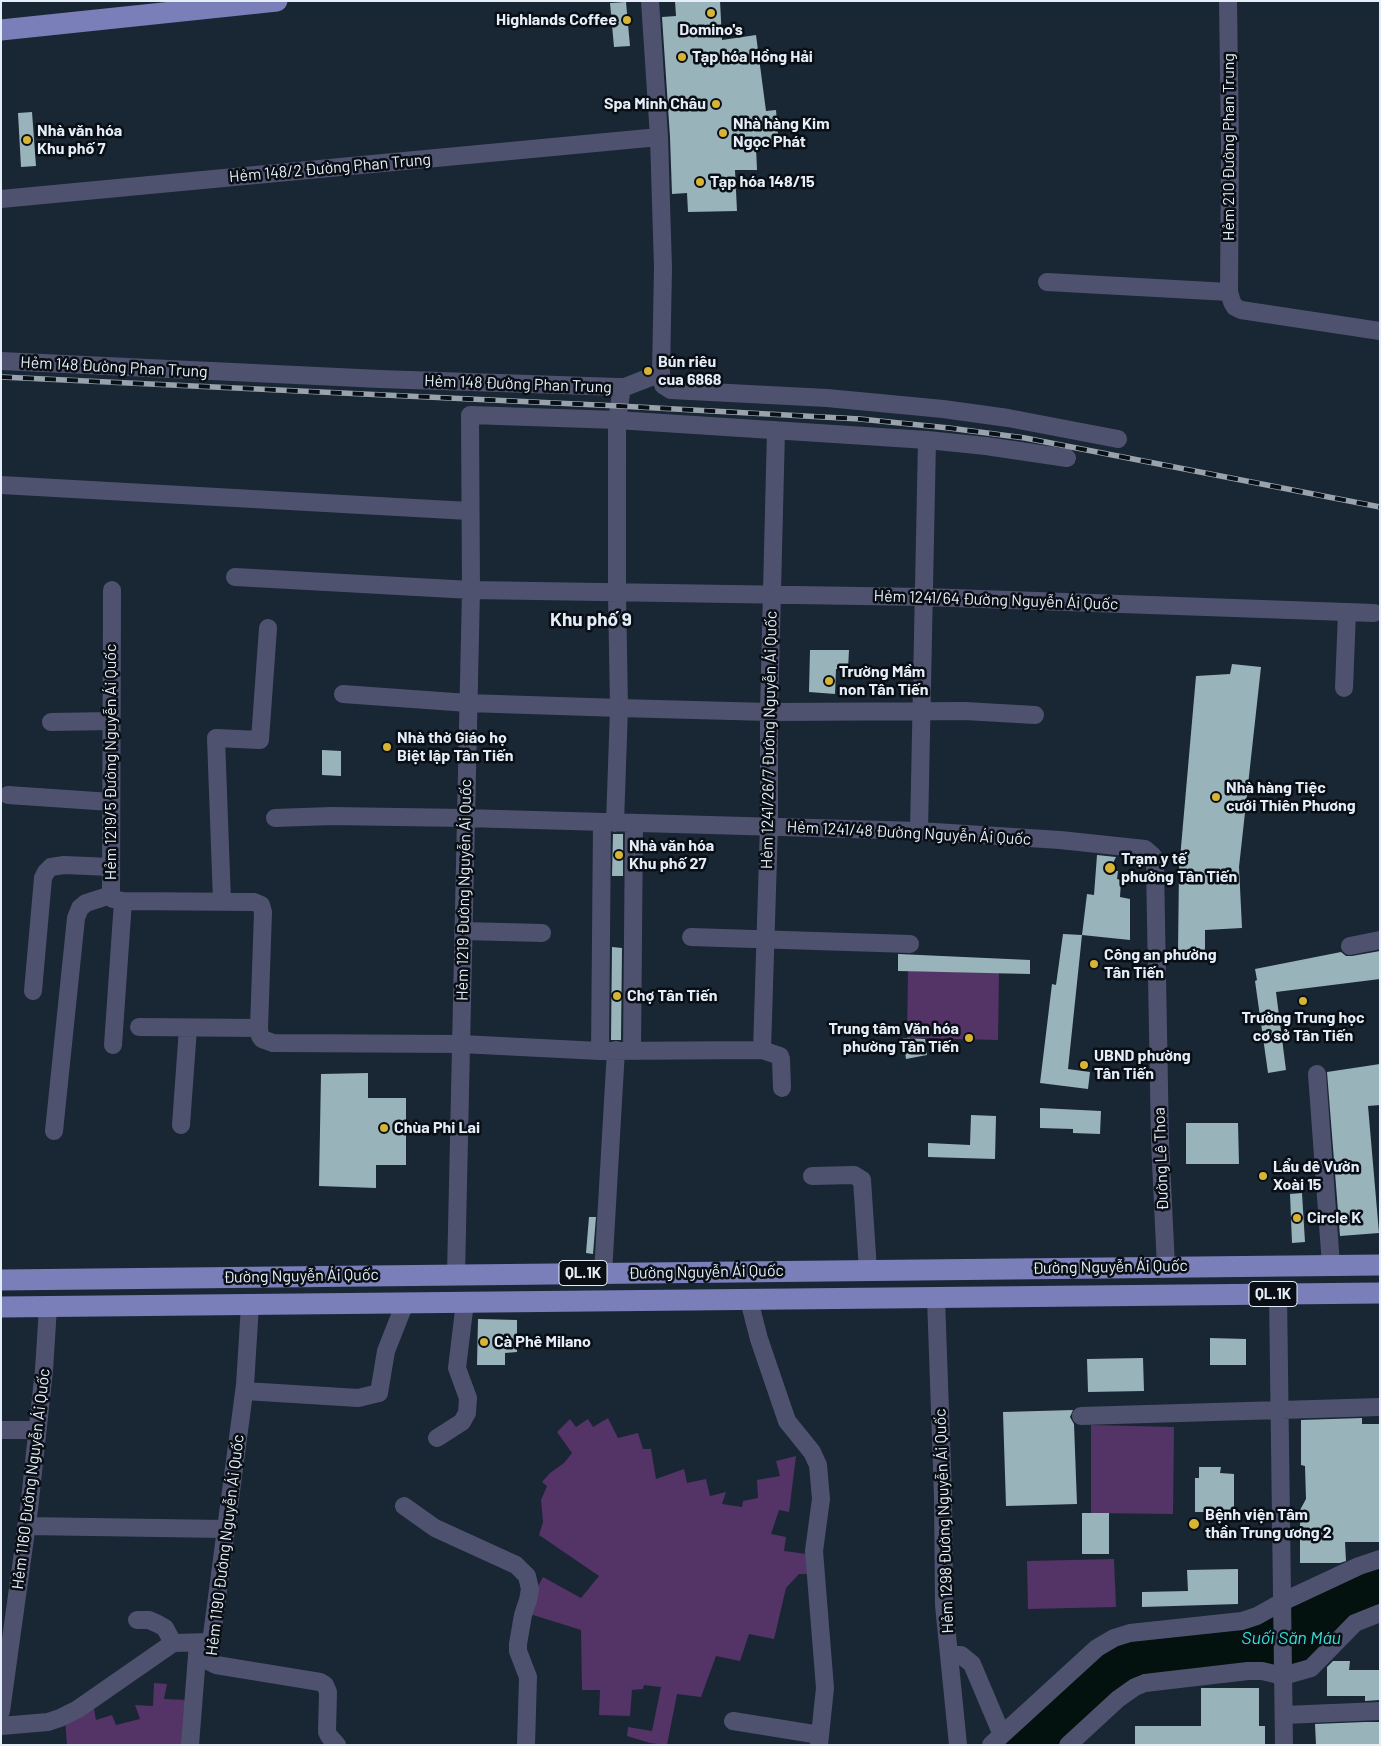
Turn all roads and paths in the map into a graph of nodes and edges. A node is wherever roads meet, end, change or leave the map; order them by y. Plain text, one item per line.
1 (277, 1) edge
2 (650, 1) edge
3 (1228, 1) edge
4 (1, 30) edge
5 (659, 137) junction
6 (1, 199) edge
7 (1047, 282) dead end
8 (1230, 292) junction
9 (1380, 331) edge
10 (1, 361) edge
11 (661, 373) junction
12 (622, 387) junction
13 (617, 420) junction
14 (776, 430) junction
15 (1118, 439) dead end
16 (926, 440) junction
17 (1067, 458) dead end
18 (1, 485) edge
19 (469, 511) junction
20 (234, 577) dead end
21 (112, 590) dead end
22 (471, 590) junction
23 (617, 593) junction
24 (772, 594) junction
25 (925, 597) junction
26 (1347, 612) junction
27 (1374, 613) dead end
28 (268, 628) dead end
29 (1344, 688) dead end
30 (342, 694) dead end
31 (468, 703) junction
32 (619, 708) junction
33 (922, 711) junction
34 (769, 712) junction
35 (1035, 715) dead end
36 (111, 721) junction
37 (51, 722) dead end
38 (8, 795) dead end
39 (111, 802) junction
40 (275, 818) dead end
41 (465, 818) junction
42 (609, 822) junction
43 (634, 824) junction
44 (769, 826) junction
45 (919, 831) junction
46 (1142, 848) joint
47 (111, 867) junction
48 (117, 898) junction
49 (222, 902) junction
50 (463, 931) junction
51 (542, 933) dead end
52 (691, 937) dead end
53 (764, 940) junction
54 (1380, 940) edge
55 (910, 944) dead end
56 (1350, 946) dead end
57 (33, 991) dead end
58 (139, 1027) dead end
59 (188, 1028) junction
60 (259, 1028) junction
61 (461, 1044) junction
62 (113, 1045) dead end
63 (616, 1050) junction
64 (762, 1050) junction
65 (1317, 1074) dead end
66 (782, 1088) dead end
67 (181, 1124) dead end
68 (54, 1131) dead end
69 (812, 1176) dead end
70 (1331, 1265) junction
71 (1380, 1265) edge
72 (1166, 1267) junction
73 (868, 1270) junction
74 (603, 1273) junction
75 (456, 1275) junction
76 (1, 1280) edge
77 (1380, 1293) edge
78 (1278, 1294) junction
79 (1167, 1295) junction
80 (936, 1298) junction
81 (749, 1300) junction
82 (465, 1302) junction
83 (405, 1303) junction
84 (250, 1305) junction
85 (1, 1307) edge
86 (48, 1307) junction
87 (244, 1390) junction
88 (1380, 1407) edge
89 (1280, 1410) junction
90 (1081, 1416) dead end
91 (1, 1430) edge
92 (38, 1430) junction
93 (436, 1438) dead end
94 (404, 1506) dead end
95 (26, 1526) junction
96 (225, 1529) junction
97 (1380, 1559) edge
98 (1282, 1602) junction
99 (1380, 1612) edge
100 (137, 1620) dead end
101 (204, 1642) junction
102 (173, 1643) junction
103 (949, 1655) junction
104 (1283, 1676) junction
105 (1, 1711) edge
106 (1380, 1712) edge
107 (1284, 1715) junction
108 (733, 1721) dead end
109 (1, 1726) edge
110 (819, 1740) edge
111 (996, 1740) edge
112 (190, 1745) edge
113 (338, 1745) edge
114 (526, 1745) edge
115 (958, 1745) edge
116 (1068, 1745) edge
117 (1284, 1745) edge

1 - 4 main road
2 - 5 street
3 - 8 street, Hẻm 210 Đường Phan Trung
5 - 6 street, Hẻm 148/2 Đường Phan Trung
5 - 11 street
7 - 8 street
8 - 9 street
10 - 12 street, Hẻm 148 Đường Phan Trung
11 - 12 street, Hẻm 148 Đường Phan Trung
11 - 15 street
12 - 13 street
13 - 14 street
13 - 19 street, Hẻm 1219 Đường Nguyễn Ái Quốc
13 - 23 street
14 - 16 street
14 - 24 street, Hẻm 1241/26/7 Đường Nguyễn Ái Quốc
16 - 17 street
16 - 25 street
18 - 19 street
19 - 22 street, Hẻm 1219 Đường Nguyễn Ái Quốc
20 - 22 street, Hẻm 1241/64 Đường Nguyễn Ái Quốc
21 - 36 street, Hẻm 1219/5 Đường Nguyễn Ái Quốc
22 - 23 street, Hẻm 1241/64 Đường Nguyễn Ái Quốc
22 - 31 street, Hẻm 1219 Đường Nguyễn Ái Quốc
23 - 24 street, Hẻm 1241/64 Đường Nguyễn Ái Quốc
23 - 32 street
24 - 25 street, Hẻm 1241/64 Đường Nguyễn Ái Quốc
24 - 34 street, Hẻm 1241/26/7 Đường Nguyễn Ái Quốc
25 - 26 street, Hẻm 1241/64 Đường Nguyễn Ái Quốc
25 - 33 street
26 - 27 street, Hẻm 1241/64 Đường Nguyễn Ái Quốc
26 - 29 street
28 - 49 street
30 - 31 street
31 - 32 street
31 - 41 street, Hẻm 1219 Đường Nguyễn Ái Quốc
32 - 34 street
32 - 42 street
33 - 34 street
33 - 35 street
33 - 45 street
34 - 44 street, Hẻm 1241/26/7 Đường Nguyễn Ái Quốc
36 - 37 street
36 - 39 street, Hẻm 1219/5 Đường Nguyễn Ái Quốc
38 - 39 street
39 - 47 street, Hẻm 1219/5 Đường Nguyễn Ái Quốc
40 - 41 street, Hẻm 1241/48 Đường Nguyễn Ái Quốc
41 - 42 street, Hẻm 1241/48 Đường Nguyễn Ái Quốc
41 - 50 street, Hẻm 1219 Đường Nguyễn Ái Quốc
42 - 43 street, Hẻm 1241/48 Đường Nguyễn Ái Quốc
42 - 63 street
43 - 44 street, Hẻm 1241/48 Đường Nguyễn Ái Quốc
43 - 63 street
44 - 45 street, Hẻm 1241/48 Đường Nguyễn Ái Quốc
44 - 53 street, Hẻm 1241/26/7 Đường Nguyễn Ái Quốc
45 - 46 street, Hẻm 1241/48 Đường Nguyễn Ái Quốc
46 - 72 street, Đường Lê Thoa
47 - 48 street, Hẻm 1219/5 Đường Nguyễn Ái Quốc
47 - 57 street
48 - 49 street, Hẻm 1219/5 Đường Nguyễn Ái Quốc
48 - 62 street
48 - 68 street
49 - 60 street, Hẻm 1219/5 Đường Nguyễn Ái Quốc
50 - 51 street
50 - 61 street, Hẻm 1219 Đường Nguyễn Ái Quốc
52 - 53 street
53 - 55 street
53 - 64 street, Hẻm 1241/26/7 Đường Nguyễn Ái Quốc
54 - 56 street
58 - 59 street
59 - 60 street
59 - 67 street
60 - 61 street
61 - 63 street
61 - 75 street, Hẻm 1219 Đường Nguyễn Ái Quốc
63 - 64 street
63 - 74 street
64 - 66 street
65 - 70 street
69 - 73 street
70 - 71 main road, Đường Nguyễn Ái Quốc / QL.1K
70 - 72 main road, Đường Nguyễn Ái Quốc / QL.1K
72 - 73 main road, Đường Nguyễn Ái Quốc / QL.1K
72 - 79 main road
73 - 74 main road, Đường Nguyễn Ái Quốc / QL.1K
74 - 75 main road, Đường Nguyễn Ái Quốc / QL.1K
75 - 76 main road, Đường Nguyễn Ái Quốc / QL.1K
77 - 78 main road, Đường Nguyễn Ái Quốc / QL.1K
78 - 79 main road, Đường Nguyễn Ái Quốc / QL.1K
78 - 89 street
79 - 80 main road, Đường Nguyễn Ái Quốc / QL.1K
80 - 81 main road, Đường Nguyễn Ái Quốc / QL.1K
80 - 103 street, Hẻm 1298 Đường Nguyễn Ái Quốc
81 - 82 main road, Đường Nguyễn Ái Quốc / QL.1K
81 - 110 street
82 - 83 main road, Đường Nguyễn Ái Quốc / QL.1K
82 - 93 street
83 - 84 main road, Đường Nguyễn Ái Quốc / QL.1K
83 - 87 street
84 - 86 main road, Đường Nguyễn Ái Quốc / QL.1K
84 - 87 street, Hẻm 1190 Đường Nguyễn Ái Quốc
85 - 86 main road, Đường Nguyễn Ái Quốc / QL.1K
86 - 92 street, Hẻm 1160 Đường Nguyễn Ái Quốc
87 - 96 street, Hẻm 1190 Đường Nguyễn Ái Quốc
88 - 89 street
89 - 90 street
89 - 98 street
91 - 92 street
92 - 95 street, Hẻm 1160 Đường Nguyễn Ái Quốc
94 - 114 street
95 - 96 street
95 - 105 street, Hẻm 1160 Đường Nguyễn Ái Quốc
96 - 101 street, Hẻm 1190 Đường Nguyễn Ái Quốc
97 - 98 street
98 - 104 street
98 - 111 street
99 - 104 street
100 - 102 street
101 - 102 street
101 - 112 street
101 - 113 street, Hẻm 1190 Đường Nguyễn Ái Quốc
102 - 109 street
103 - 111 street
103 - 115 street, Hẻm 1298 Đường Nguyễn Ái Quốc
104 - 107 street
104 - 116 street
106 - 107 street
107 - 117 street
108 - 110 street

